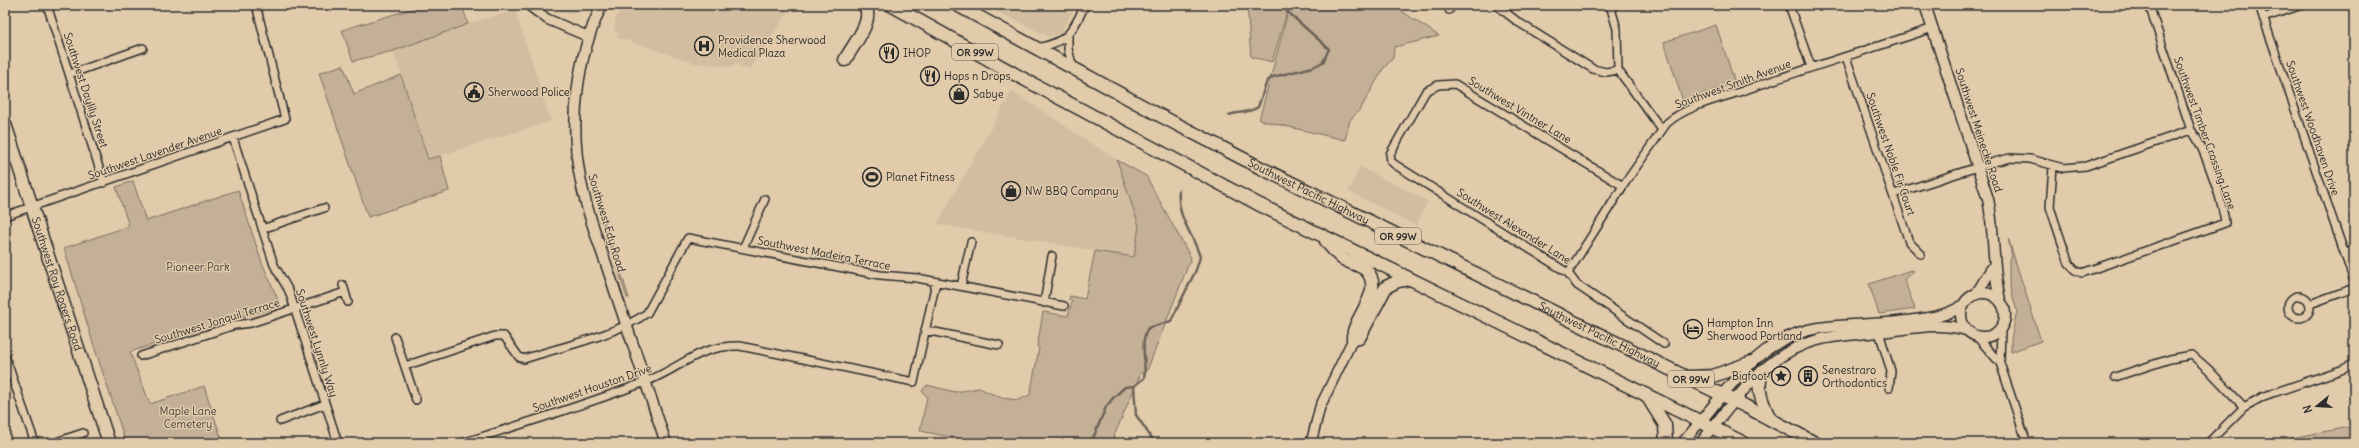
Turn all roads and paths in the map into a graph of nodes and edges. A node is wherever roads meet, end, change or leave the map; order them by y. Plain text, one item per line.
1 (47, 5) edge
2 (256, 5) edge
3 (528, 5) edge
4 (602, 5) edge
5 (864, 5) edge
6 (891, 5) edge
7 (957, 5) edge
8 (1085, 5) edge
9 (1496, 5) edge
10 (1610, 5) edge
11 (1789, 5) edge
12 (1926, 5) edge
13 (2149, 5) edge
14 (2259, 5) edge
15 (2302, 5) edge
16 (1506, 7) edge
17 (2263, 18) junction
18 (1933, 28) junction
19 (1068, 36) junction
20 (589, 37) junction
21 (143, 48) dead end
22 (1036, 48) junction
23 (1846, 57) junction
24 (845, 60) dead end
25 (1811, 67) junction
26 (1073, 68) junction
27 (1618, 70) junction
28 (70, 74) junction
29 (5, 124) edge
30 (1662, 130) junction
31 (2191, 130) junction
32 (233, 138) junction
33 (1389, 157) joint
34 (1978, 167) junction
35 (2052, 167) junction
36 (104, 183) junction
37 (1623, 186) junction
38 (1894, 194) junction
39 (765, 199) dead end
40 (32, 206) junction
41 (324, 208) dead end
42 (5, 216) edge
43 (262, 229) junction
44 (1319, 234) junction
45 (971, 242) dead end
46 (743, 248) junction
47 (2354, 250) edge
48 (2345, 253) junction
49 (1921, 254) dead end
50 (1052, 256) dead end
51 (1994, 266) junction
52 (1568, 273) junction
53 (1409, 279) junction
54 (2354, 281) edge
55 (936, 282) junction
56 (343, 285) dead end
57 (961, 286) junction
58 (2354, 288) edge
59 (345, 292) junction
60 (1975, 295) junction
61 (2000, 300) junction
62 (348, 302) dead end
63 (1044, 302) junction
64 (2310, 304) dead end
65 (1964, 305) junction
66 (1064, 306) dead end
67 (295, 309) junction
68 (626, 324) junction
69 (2001, 329) junction
70 (925, 330) junction
71 (1966, 330) junction
72 (1879, 332) junction
73 (395, 337) dead end
74 (1977, 337) junction
75 (1353, 339) junction
76 (1664, 344) dead end
77 (999, 345) dead end
78 (5, 356) edge
79 (141, 356) dead end
80 (1752, 362) junction
81 (2000, 363) junction
82 (2354, 364) edge
83 (405, 366) junction
84 (1762, 371) junction
85 (1686, 376) junction
86 (2115, 377) dead end
87 (646, 382) junction
88 (1889, 388) dead end
89 (1646, 395) junction
90 (1723, 395) junction
91 (416, 400) dead end
92 (1734, 400) junction
93 (325, 404) junction
94 (2244, 407) junction
95 (1770, 419) junction
96 (280, 421) dead end
97 (1701, 421) junction
98 (1713, 427) junction
99 (83, 433) dead end
100 (486, 439) edge
101 (35, 443) edge
102 (52, 443) edge
103 (109, 443) edge
104 (338, 443) edge
105 (462, 443) edge
106 (666, 443) edge
107 (1311, 443) edge
108 (1666, 443) edge
109 (1682, 443) edge
110 (1700, 443) edge
111 (1744, 443) edge
112 (1815, 443) edge
113 (2027, 443) edge
114 (2208, 443) edge

1 - 28 street, Southwest Daylily Street
2 - 32 street, Southwest Lavender Avenue
3 - 20 street
4 - 20 main road, Southwest Edy Road
5 - 24 main road
6 - 44 main road, OR 99W
7 - 22 main road, Southwest Pacific Highway / OR 99W
8 - 19 street
9 - 16 street
10 - 27 street
11 - 25 street
12 - 18 main road, Southwest Meinecke Road
13 - 31 street, Southwest Timber Crossing Lane
14 - 17 street, Southwest Woodhaven Drive
15 - 17 street
16 - 27 street
17 - 48 street, Southwest Woodhaven Drive
18 - 23 street, Southwest Smith Avenue
18 - 34 main road, Southwest Meinecke Road
19 - 22 street
19 - 26 street
20 - 68 main road, Southwest Edy Road
21 - 28 street
22 - 26 main road, Southwest Pacific Highway / OR 99W
23 - 25 street, Southwest Smith Avenue
23 - 38 street, Southwest Noble Fir Court
25 - 30 street, Southwest Smith Avenue
26 - 85 main road, Southwest Pacific Highway / OR 99W
27 - 30 street
28 - 36 street, Southwest Daylily Street
29 - 40 main road, Southwest Roy Rogers Road
30 - 37 street, Southwest Smith Avenue
31 - 35 street
31 - 35 street, Southwest Timber Crossing Lane
32 - 36 street, Southwest Lavender Avenue
32 - 43 street, Southwest Lynnly Way
33 - 37 street, Southwest Vintner Lane
33 - 52 street, Southwest Alexander Lane
34 - 35 street
34 - 38 street
34 - 51 main road, Southwest Meinecke Road
36 - 40 street, Southwest Lavender Avenue
37 - 52 street, Southwest Smith Avenue
38 - 49 street, Southwest Noble Fir Court
39 - 46 street
40 - 42 street, Southwest Lavender Avenue
40 - 103 main road, Southwest Roy Rogers Road
41 - 43 street
43 - 67 street, Southwest Lynnly Way
44 - 53 main road, OR 99W
44 - 75 main road
45 - 57 street
46 - 55 street, Southwest Madeira Terrace
46 - 68 street, Southwest Madeira Terrace
47 - 48 street
48 - 54 street, Southwest Woodhaven Drive
50 - 63 street
51 - 60 main road
51 - 61 main road, Southwest Meinecke Road
52 - 76 street, Southwest Alexander Lane
53 - 75 main road
53 - 89 main road, OR 99W
55 - 57 street, Southwest Madeira Terrace
55 - 70 street
56 - 59 street
57 - 63 street, Southwest Madeira Terrace
58 - 64 street
59 - 62 street
59 - 67 street, Southwest Jonquil Terrace
60 - 61 main road
60 - 65 main road
61 - 69 main road
63 - 66 street, Southwest Madeira Terrace
65 - 71 main road
65 - 80 main road
67 - 79 street, Southwest Jonquil Terrace
67 - 93 street, Southwest Lynnly Way
68 - 83 street
68 - 87 main road, Southwest Edy Road
69 - 74 main road
69 - 81 street
70 - 77 street
70 - 87 street, Southwest Houston Drive
71 - 72 main road
71 - 74 main road
72 - 84 main road
72 - 88 street
73 - 83 street
74 - 81 street
75 - 107 street
78 - 101 street
80 - 85 main road
80 - 90 main road
81 - 113 street
82 - 94 street
83 - 91 street
84 - 92 main road
84 - 95 main road
85 - 90 main road, Southwest Pacific Highway / OR 99W
86 - 94 street
87 - 100 street, Southwest Houston Drive
87 - 106 main road, Southwest Edy Road
89 - 97 main road, OR 99W
89 - 108 main road
90 - 92 main road, Southwest Pacific Highway / OR 99W
90 - 97 main road
92 - 95 main road, Southwest Pacific Highway / OR 99W
92 - 98 main road
93 - 96 street
93 - 104 street, Southwest Lynnly Way
94 - 114 street
95 - 112 main road, Southwest Pacific Highway / OR 99W
97 - 98 main road, OR 99W
97 - 109 street
98 - 110 street
98 - 111 main road, OR 99W
99 - 102 street
100 - 105 street, Southwest Houston Drive

